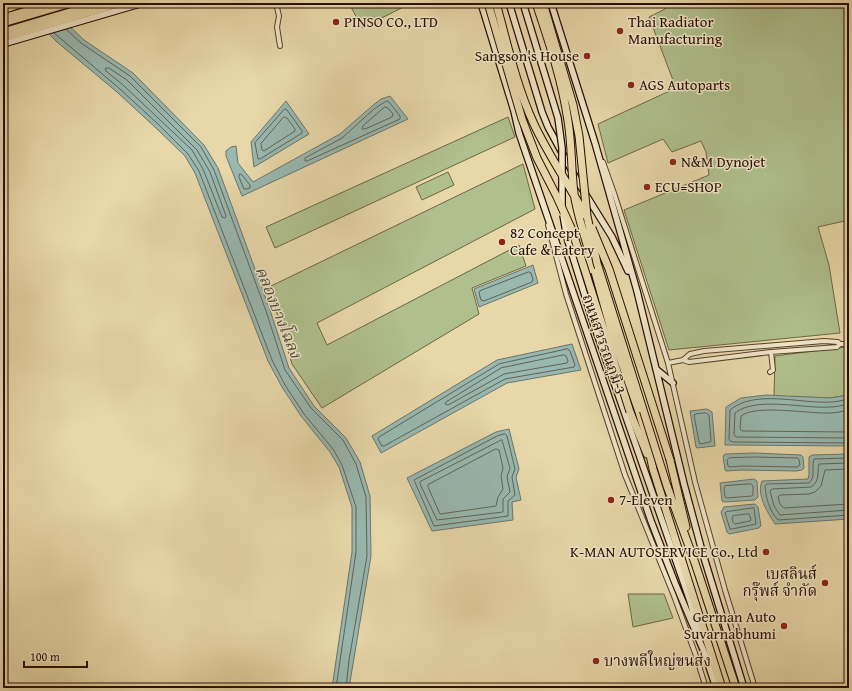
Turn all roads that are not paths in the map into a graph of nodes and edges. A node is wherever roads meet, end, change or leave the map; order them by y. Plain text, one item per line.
1 (24, 3) edge
2 (54, 3) edge
3 (71, 3) edge
4 (100, 3) edge
5 (105, 3) edge
6 (121, 3) edge
7 (143, 3) edge
8 (276, 3) edge
9 (481, 3) edge
10 (488, 3) edge
11 (496, 3) edge
12 (509, 3) edge
13 (523, 3) edge
14 (536, 3) edge
15 (543, 3) edge
16 (551, 3) edge
17 (3, 10) edge
18 (4, 19) edge
19 (3, 33) edge
20 (3, 38) edge
21 (3, 44) edge
22 (280, 46) dead end
23 (595, 143) junction
24 (538, 187) junction
25 (637, 291) junction
26 (840, 344) junction
27 (849, 344) edge
28 (771, 352) junction
29 (683, 360) junction
30 (668, 363) junction
31 (656, 369) junction
32 (770, 372) dead end
33 (673, 383) junction
34 (654, 469) junction
35 (695, 563) junction
36 (706, 654) junction
37 (706, 688) edge
38 (716, 688) edge
39 (722, 688) edge
40 (736, 688) edge
41 (744, 688) edge
42 (755, 688) edge

1 - 17 highway
2 - 18 highway
3 - 18 highway
4 - 19 highway
5 - 19 highway
6 - 20 highway
7 - 21 main road
8 - 22 street
9 - 24 main road, ถนนสุวรรณภูมิ 3
10 - 34 highway, bridge
11 - 35 highway, bridge
12 - 25 main road
13 - 36 main road, bridge
14 - 34 highway, bridge
15 - 35 highway, bridge
16 - 23 main road
23 - 25 main road
23 - 30 street
24 - 36 main road, ถนนสุวรรณภูมิ 3
24 - 37 street
25 - 31 main road
26 - 27 street
26 - 28 street
26 - 29 street
28 - 29 street
28 - 32 street
29 - 30 street
30 - 33 street
31 - 33 main road
31 - 41 main road
33 - 42 street
34 - 39 highway
35 - 40 highway
36 - 38 main road, ถนนสุวรรณภูมิ 3

